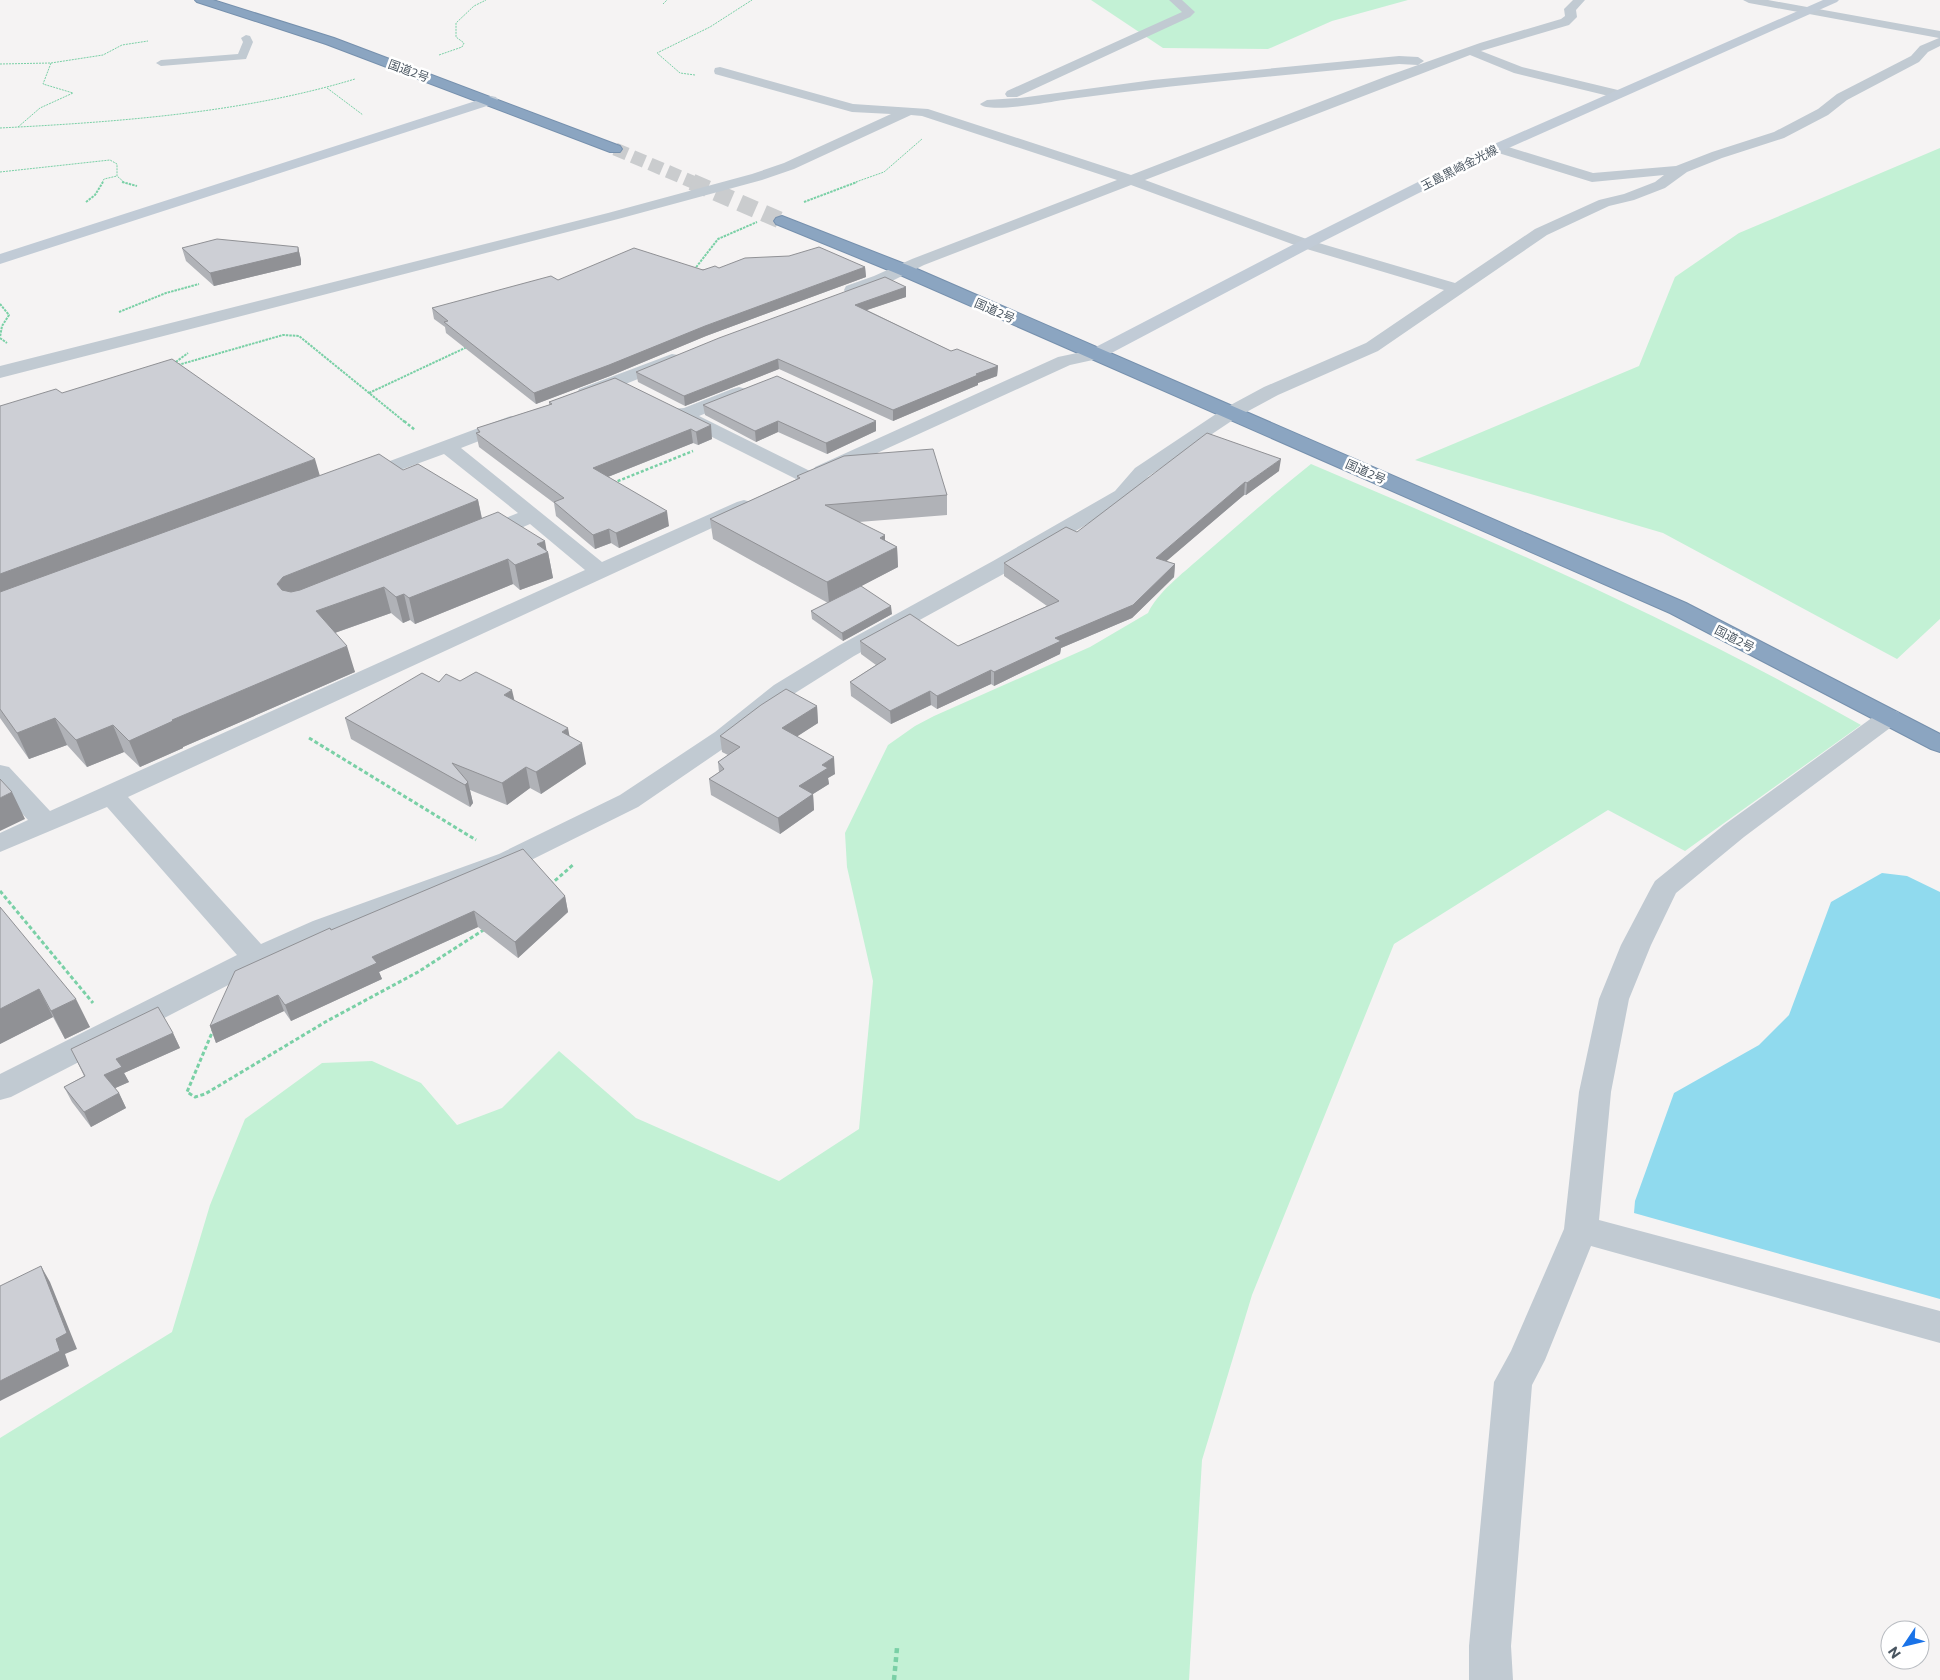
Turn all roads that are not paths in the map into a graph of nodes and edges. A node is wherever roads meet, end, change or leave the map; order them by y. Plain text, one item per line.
1 (201, 0) edge
2 (1175, 0) edge
3 (1579, 0) edge
4 (1749, 0) edge
5 (1833, 0) edge
6 (1810, 10) junction
7 (1940, 35) edge
8 (246, 38) dead end
9 (1940, 42) edge
10 (1470, 51) junction
11 (1440, 62) junction
12 (161, 63) dead end
13 (720, 71) dead end
14 (1618, 94) junction
15 (490, 100) junction
16 (909, 111) junction
17 (1497, 148) junction
18 (615, 149) tunnel mouth
19 (1682, 169) junction
20 (1132, 180) junction
21 (772, 220) tunnel mouth
22 (1306, 244) junction
23 (0, 259) edge
24 (904, 270) junction
25 (1458, 289) junction
26 (834, 297) edge
27 (687, 353) edge
28 (1096, 354) junction
29 (0, 372) edge
30 (752, 387) edge
31 (573, 398) edge
32 (659, 403) edge
33 (1232, 412) junction
34 (528, 415) edge
35 (684, 415) junction
36 (443, 447) junction
37 (343, 485) edge
38 (762, 498) edge
39 (534, 515) junction
40 (461, 544) edge
41 (600, 572) junction
42 (1889, 717) junction
43 (1940, 744) edge
44 (0, 773) edge
45 (111, 795) junction
46 (46, 823) junction
47 (0, 843) edge
48 (256, 958) junction
49 (0, 1088) edge
50 (1581, 1229) junction
51 (1940, 1327) edge
52 (1491, 1680) edge

1 - 15 highway, 国道2号
2 - 11 street
3 - 10 street
4 - 6 street
5 - 6 main road, 玉島黒崎金光線
6 - 7 street
6 - 14 main road, 玉島黒崎金光線
8 - 12 lane
9 - 19 street
10 - 11 street
10 - 14 street
11 - 20 street
13 - 16 street
14 - 17 main road, 玉島黒崎金光線
15 - 18 highway, 国道2号
15 - 23 main road
16 - 20 street
16 - 29 street
17 - 19 street
17 - 22 main road, 玉島黒崎金光線
19 - 25 street
20 - 22 street
20 - 24 street
21 - 24 highway, 国道2号
22 - 25 street
22 - 28 main road, 玉島黒崎金光線
24 - 26 street
24 - 28 highway, 国道2号
25 - 33 street
27 - 31 street
28 - 33 highway, 国道2号
28 - 35 street
30 - 35 street
32 - 35 street
33 - 42 highway, 国道2号
33 - 48 street
34 - 36 street
36 - 37 street
36 - 39 street
38 - 41 street
39 - 40 street
39 - 41 street
41 - 45 street
42 - 43 highway, 国道2号
42 - 50 street
44 - 46 street
45 - 46 street
45 - 48 street
46 - 47 street
48 - 49 street
50 - 51 street
50 - 52 street

